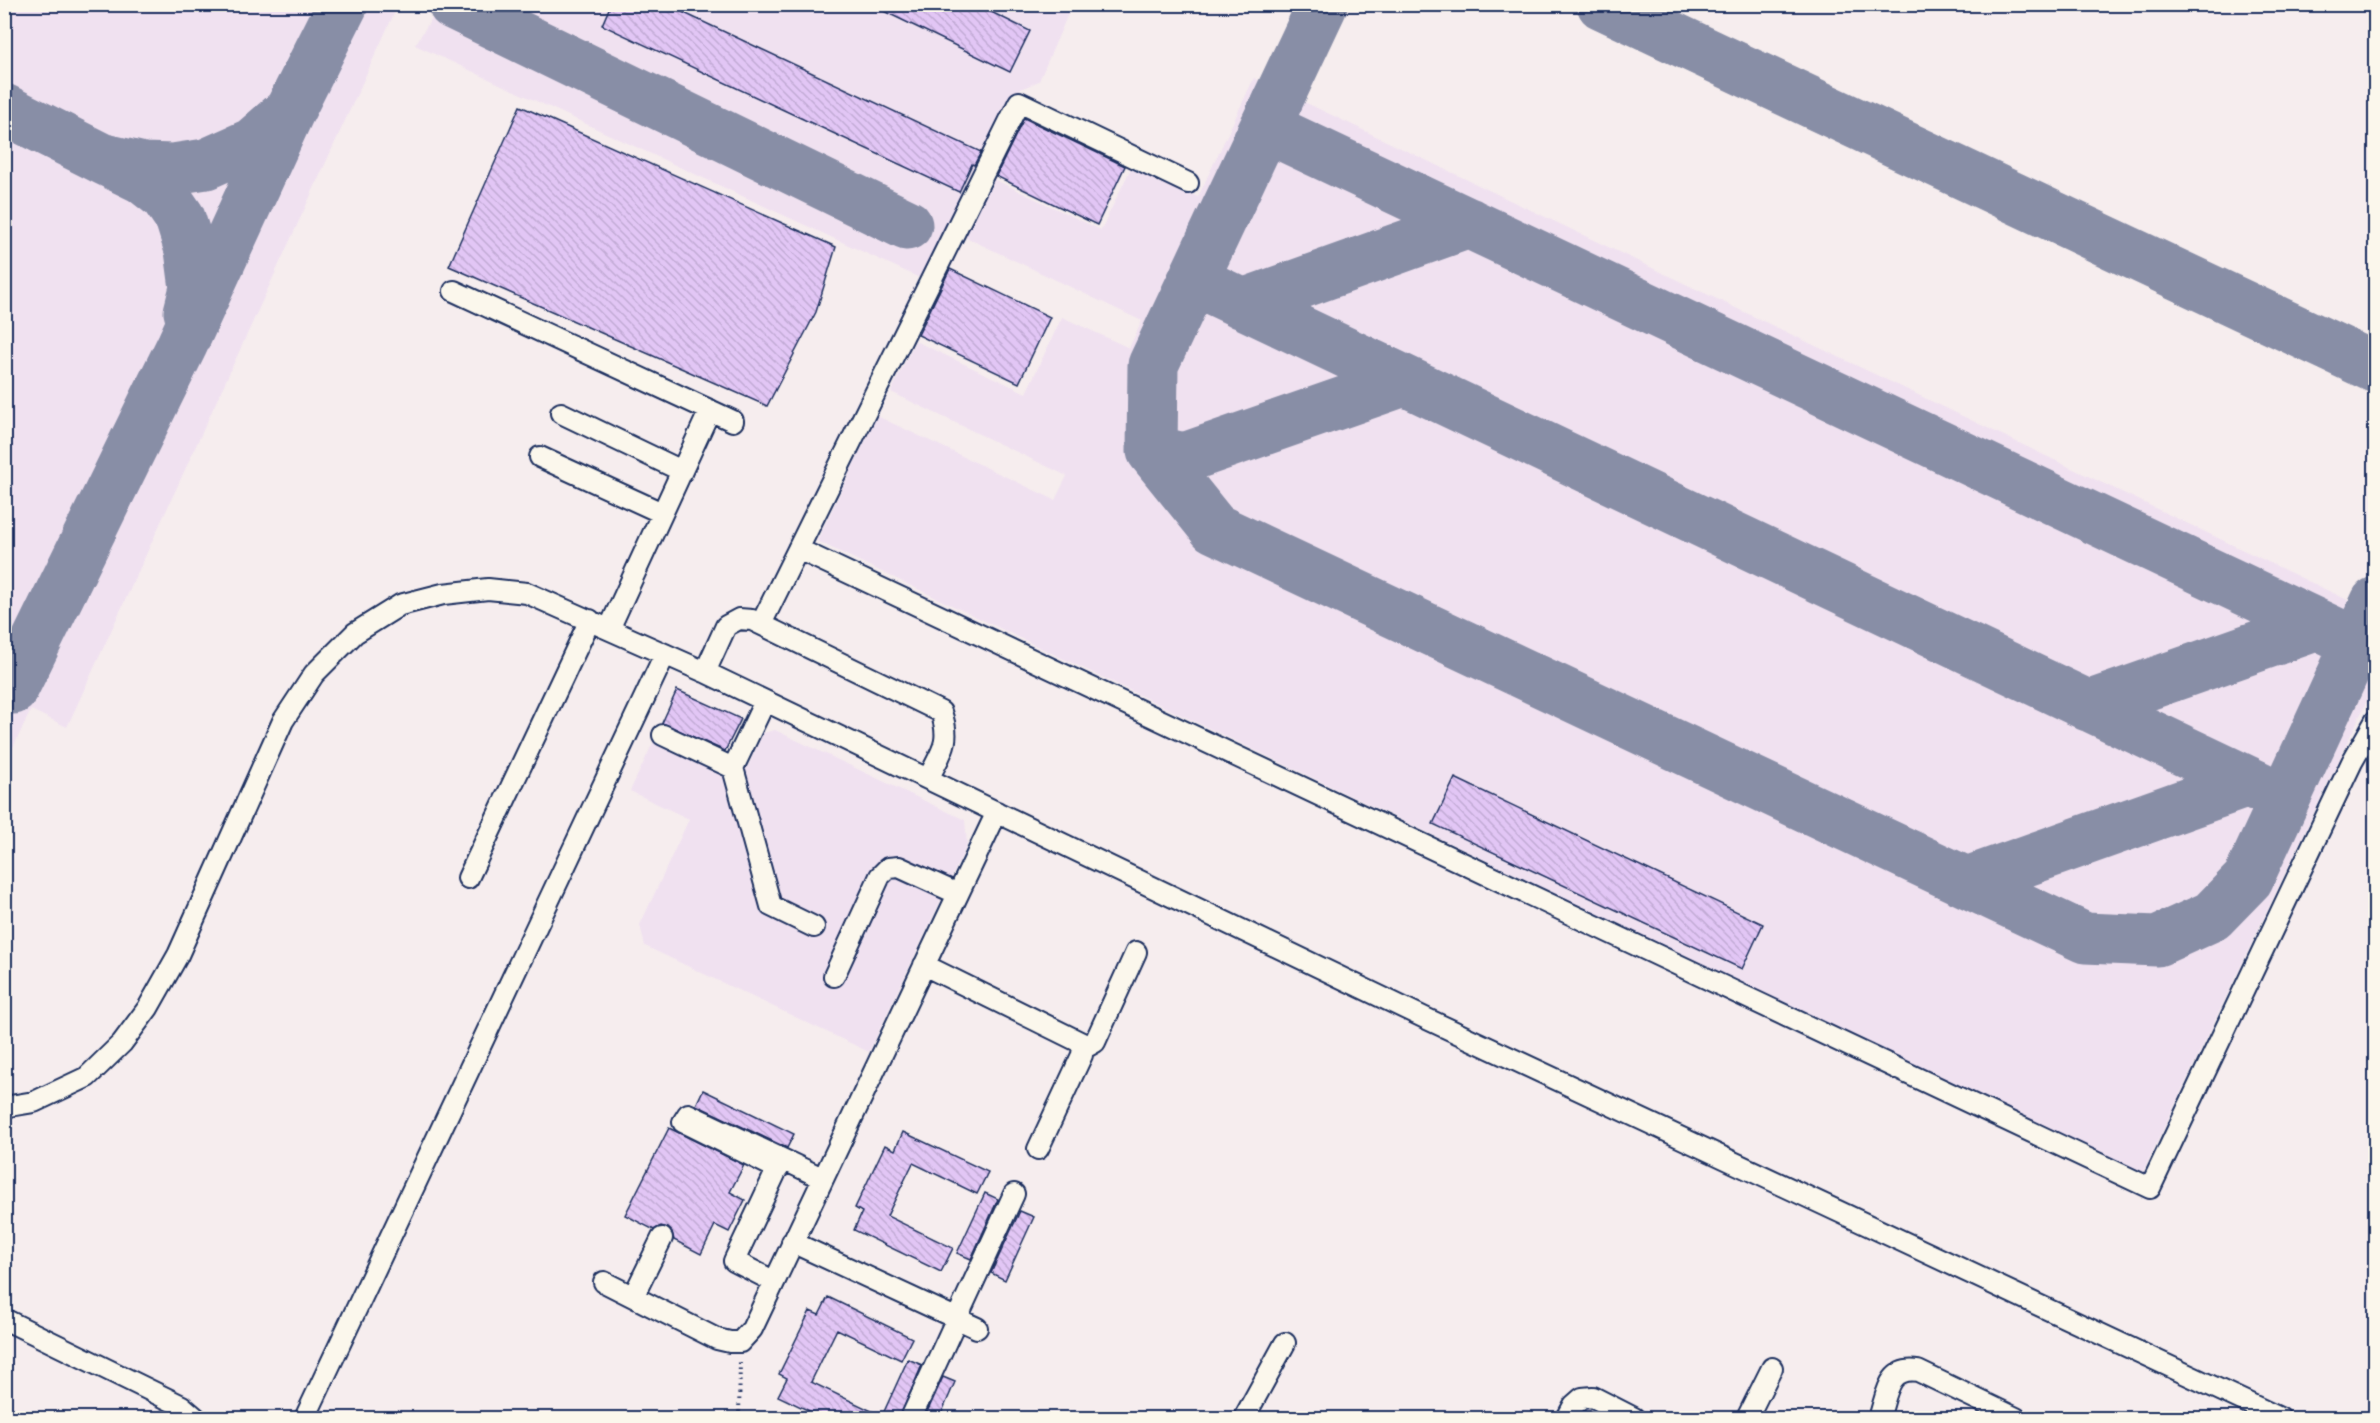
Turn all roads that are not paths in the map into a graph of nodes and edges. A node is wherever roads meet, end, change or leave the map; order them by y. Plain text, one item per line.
1 (1188, 183) dead end
2 (454, 291) dead end
3 (710, 410) junction
4 (561, 413) dead end
5 (733, 421) dead end
6 (540, 457) dead end
7 (682, 471) junction
8 (662, 513) junction
9 (798, 549) junction
10 (590, 621) junction
11 (761, 624) junction
12 (609, 629) junction
13 (665, 654) junction
14 (705, 672) junction
15 (765, 701) junction
16 (2376, 720) edge
17 (663, 735) dead end
18 (733, 768) junction
19 (928, 779) junction
20 (997, 812) junction
21 (468, 879) dead end
22 (958, 894) junction
23 (814, 927) dead end
24 (1136, 952) dead end
25 (924, 965) junction
26 (834, 976) dead end
27 (1083, 1044) junction
28 (4, 1107) edge
29 (1038, 1149) dead end
30 (822, 1178) junction
31 (1014, 1194) dead end
32 (662, 1238) dead end
33 (792, 1242) junction
34 (773, 1281) junction
35 (604, 1282) dead end
36 (634, 1295) junction
37 (4, 1320) edge
38 (958, 1320) junction
39 (977, 1328) dead end
40 (1285, 1343) dead end
41 (1772, 1368) dead end
42 (195, 1419) edge
43 (305, 1419) edge
44 (911, 1419) edge
45 (1244, 1419) edge
46 (1568, 1419) edge
47 (1634, 1419) edge
48 (1747, 1419) edge
49 (1879, 1419) edge
50 (2016, 1419) edge
51 (2280, 1419) edge

1 - 9 street
2 - 3 street
3 - 5 street
3 - 7 street
4 - 7 street
6 - 8 street
7 - 8 street
8 - 12 street
9 - 11 street
9 - 16 street
10 - 12 street
10 - 21 street
10 - 28 street
11 - 14 street
11 - 19 street
12 - 13 street
13 - 14 street
13 - 43 street
14 - 15 street
15 - 18 street
15 - 19 street
17 - 18 street
18 - 23 street
19 - 20 street
20 - 22 street
20 - 51 street
22 - 25 street
22 - 26 street
24 - 27 street
25 - 27 street
25 - 30 street
27 - 29 street
30 - 33 street
30 - 34 street
31 - 38 street
32 - 36 street
33 - 34 street
33 - 38 street
34 - 36 street
35 - 36 street
37 - 42 street
38 - 39 street
38 - 44 street
40 - 45 street
41 - 48 street
46 - 47 street
49 - 50 street

